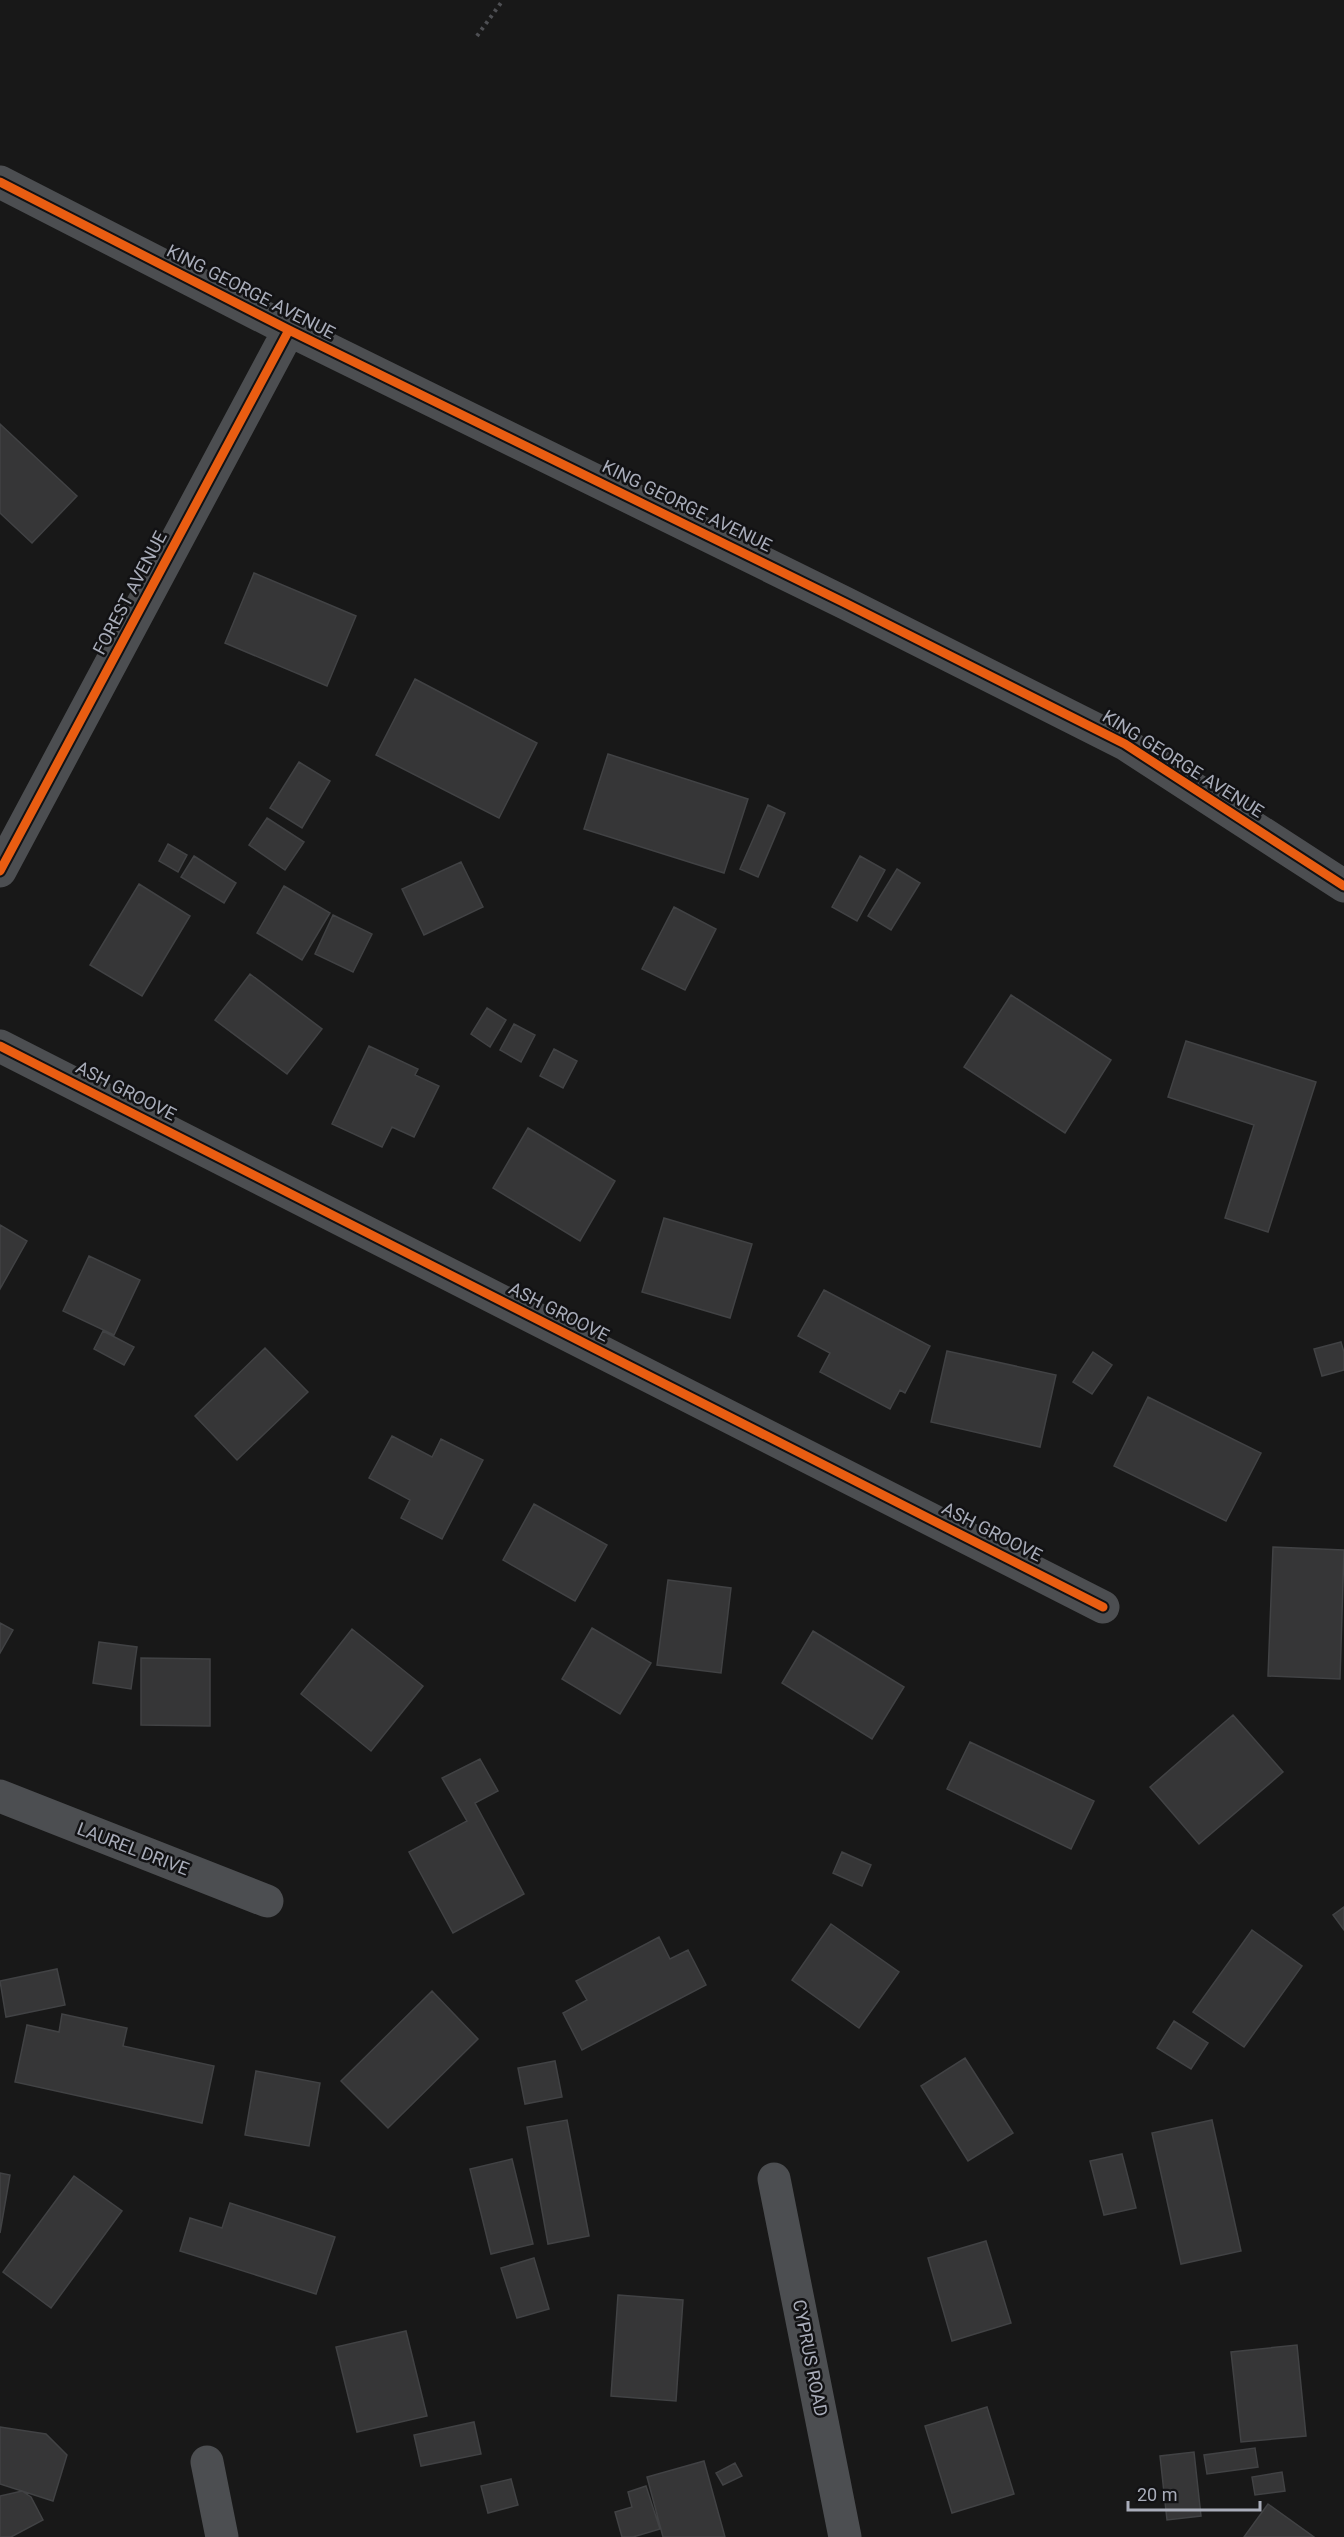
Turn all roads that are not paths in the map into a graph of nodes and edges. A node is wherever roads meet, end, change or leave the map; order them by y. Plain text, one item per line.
1 (0, 182) edge
2 (289, 330) junction
3 (0, 871) edge
4 (1344, 886) edge
5 (0, 1046) edge
6 (1103, 1607) dead end
7 (0, 1796) edge
8 (267, 1901) dead end
9 (774, 2179) dead end
10 (207, 2462) dead end
11 (222, 2537) edge
12 (845, 2537) edge

1 - 2 street, KING GEORGE AVENUE
2 - 3 street, FOREST AVENUE
2 - 4 street, KING GEORGE AVENUE
5 - 6 street, ASH GROOVE
7 - 8 street, LAUREL DRIVE
9 - 12 street, CYPRUS ROAD
10 - 11 street

